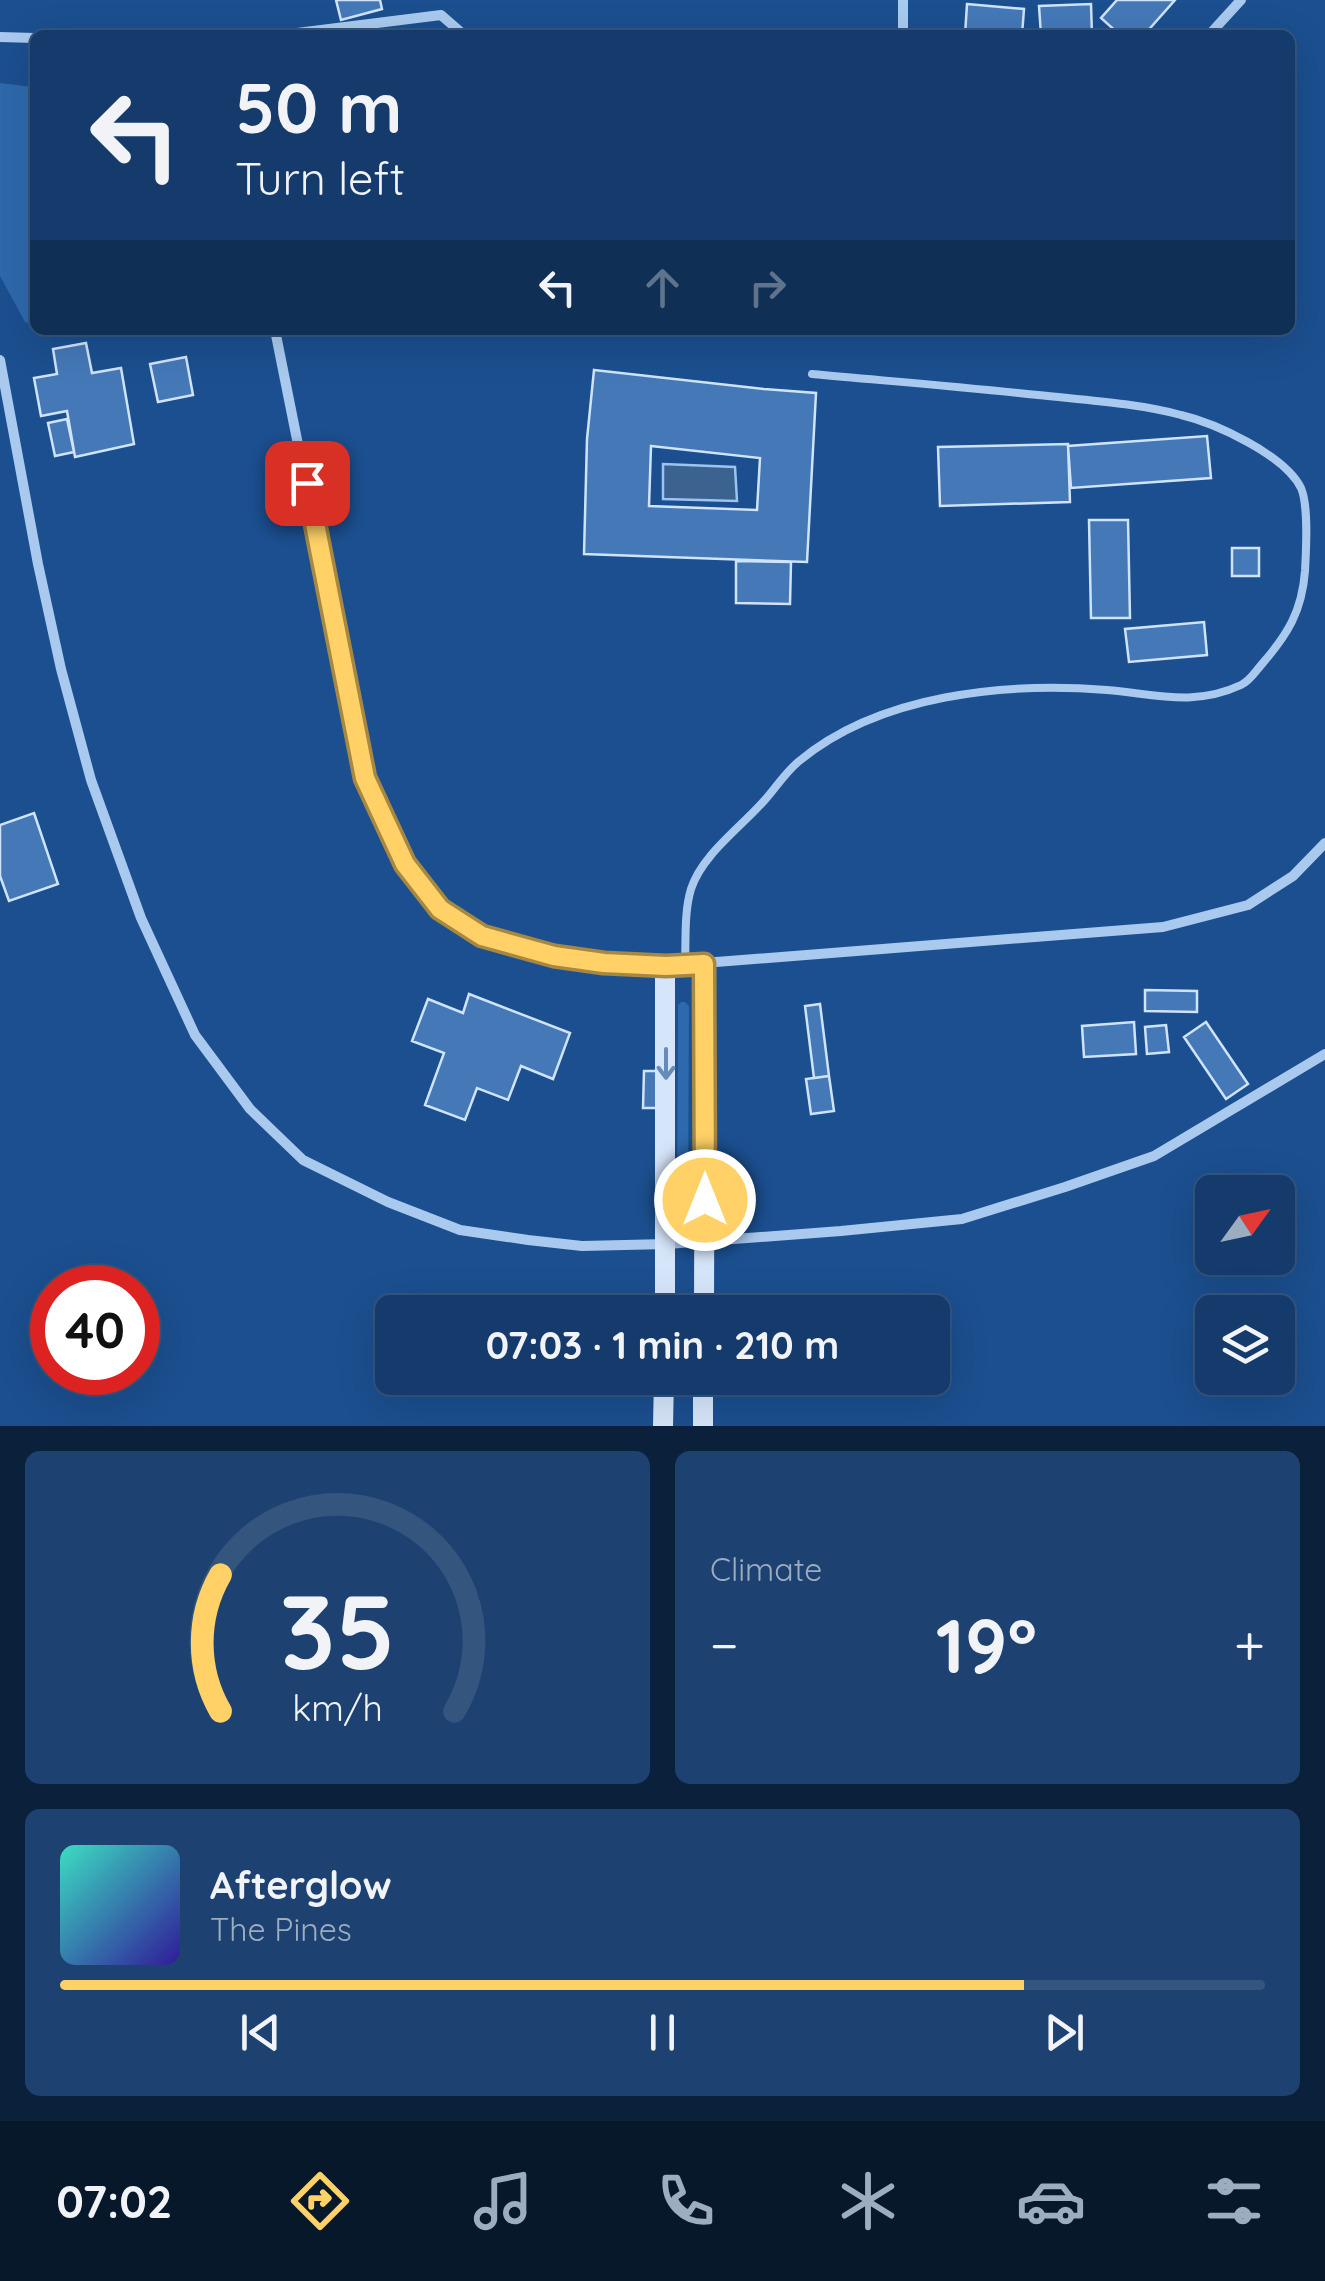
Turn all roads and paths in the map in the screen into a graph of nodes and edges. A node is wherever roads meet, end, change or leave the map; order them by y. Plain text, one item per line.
1 (437, 0) edge
2 (903, 0) edge
3 (1241, 0) edge
4 (441, 15) junction
5 (321, 30) edge
6 (458, 30) edge
7 (903, 30) edge
8 (1214, 30) edge
9 (0, 38) edge
10 (30, 38) edge
11 (276, 335) edge
12 (0, 360) edge
13 (812, 374) dead end
14 (1325, 844) edge
15 (685, 965) junction
16 (1325, 1054) edge
17 (705, 1239) junction
18 (666, 1244) junction
19 (665, 1295) edge
20 (704, 1295) edge
21 (663, 1395) edge
22 (703, 1395) edge
23 (662, 1426) edge
24 (703, 1426) edge

1 - 4 street
2 - 7 street
3 - 8 street
4 - 5 street
4 - 6 street
9 - 10 street
11 - 15 street
12 - 18 street
13 - 15 lane
14 - 15 street
15 - 17 street
15 -> 18 street
16 - 17 street
17 - 18 street
17 - 20 street
18 - 19 street
21 - 23 street
22 - 24 street

